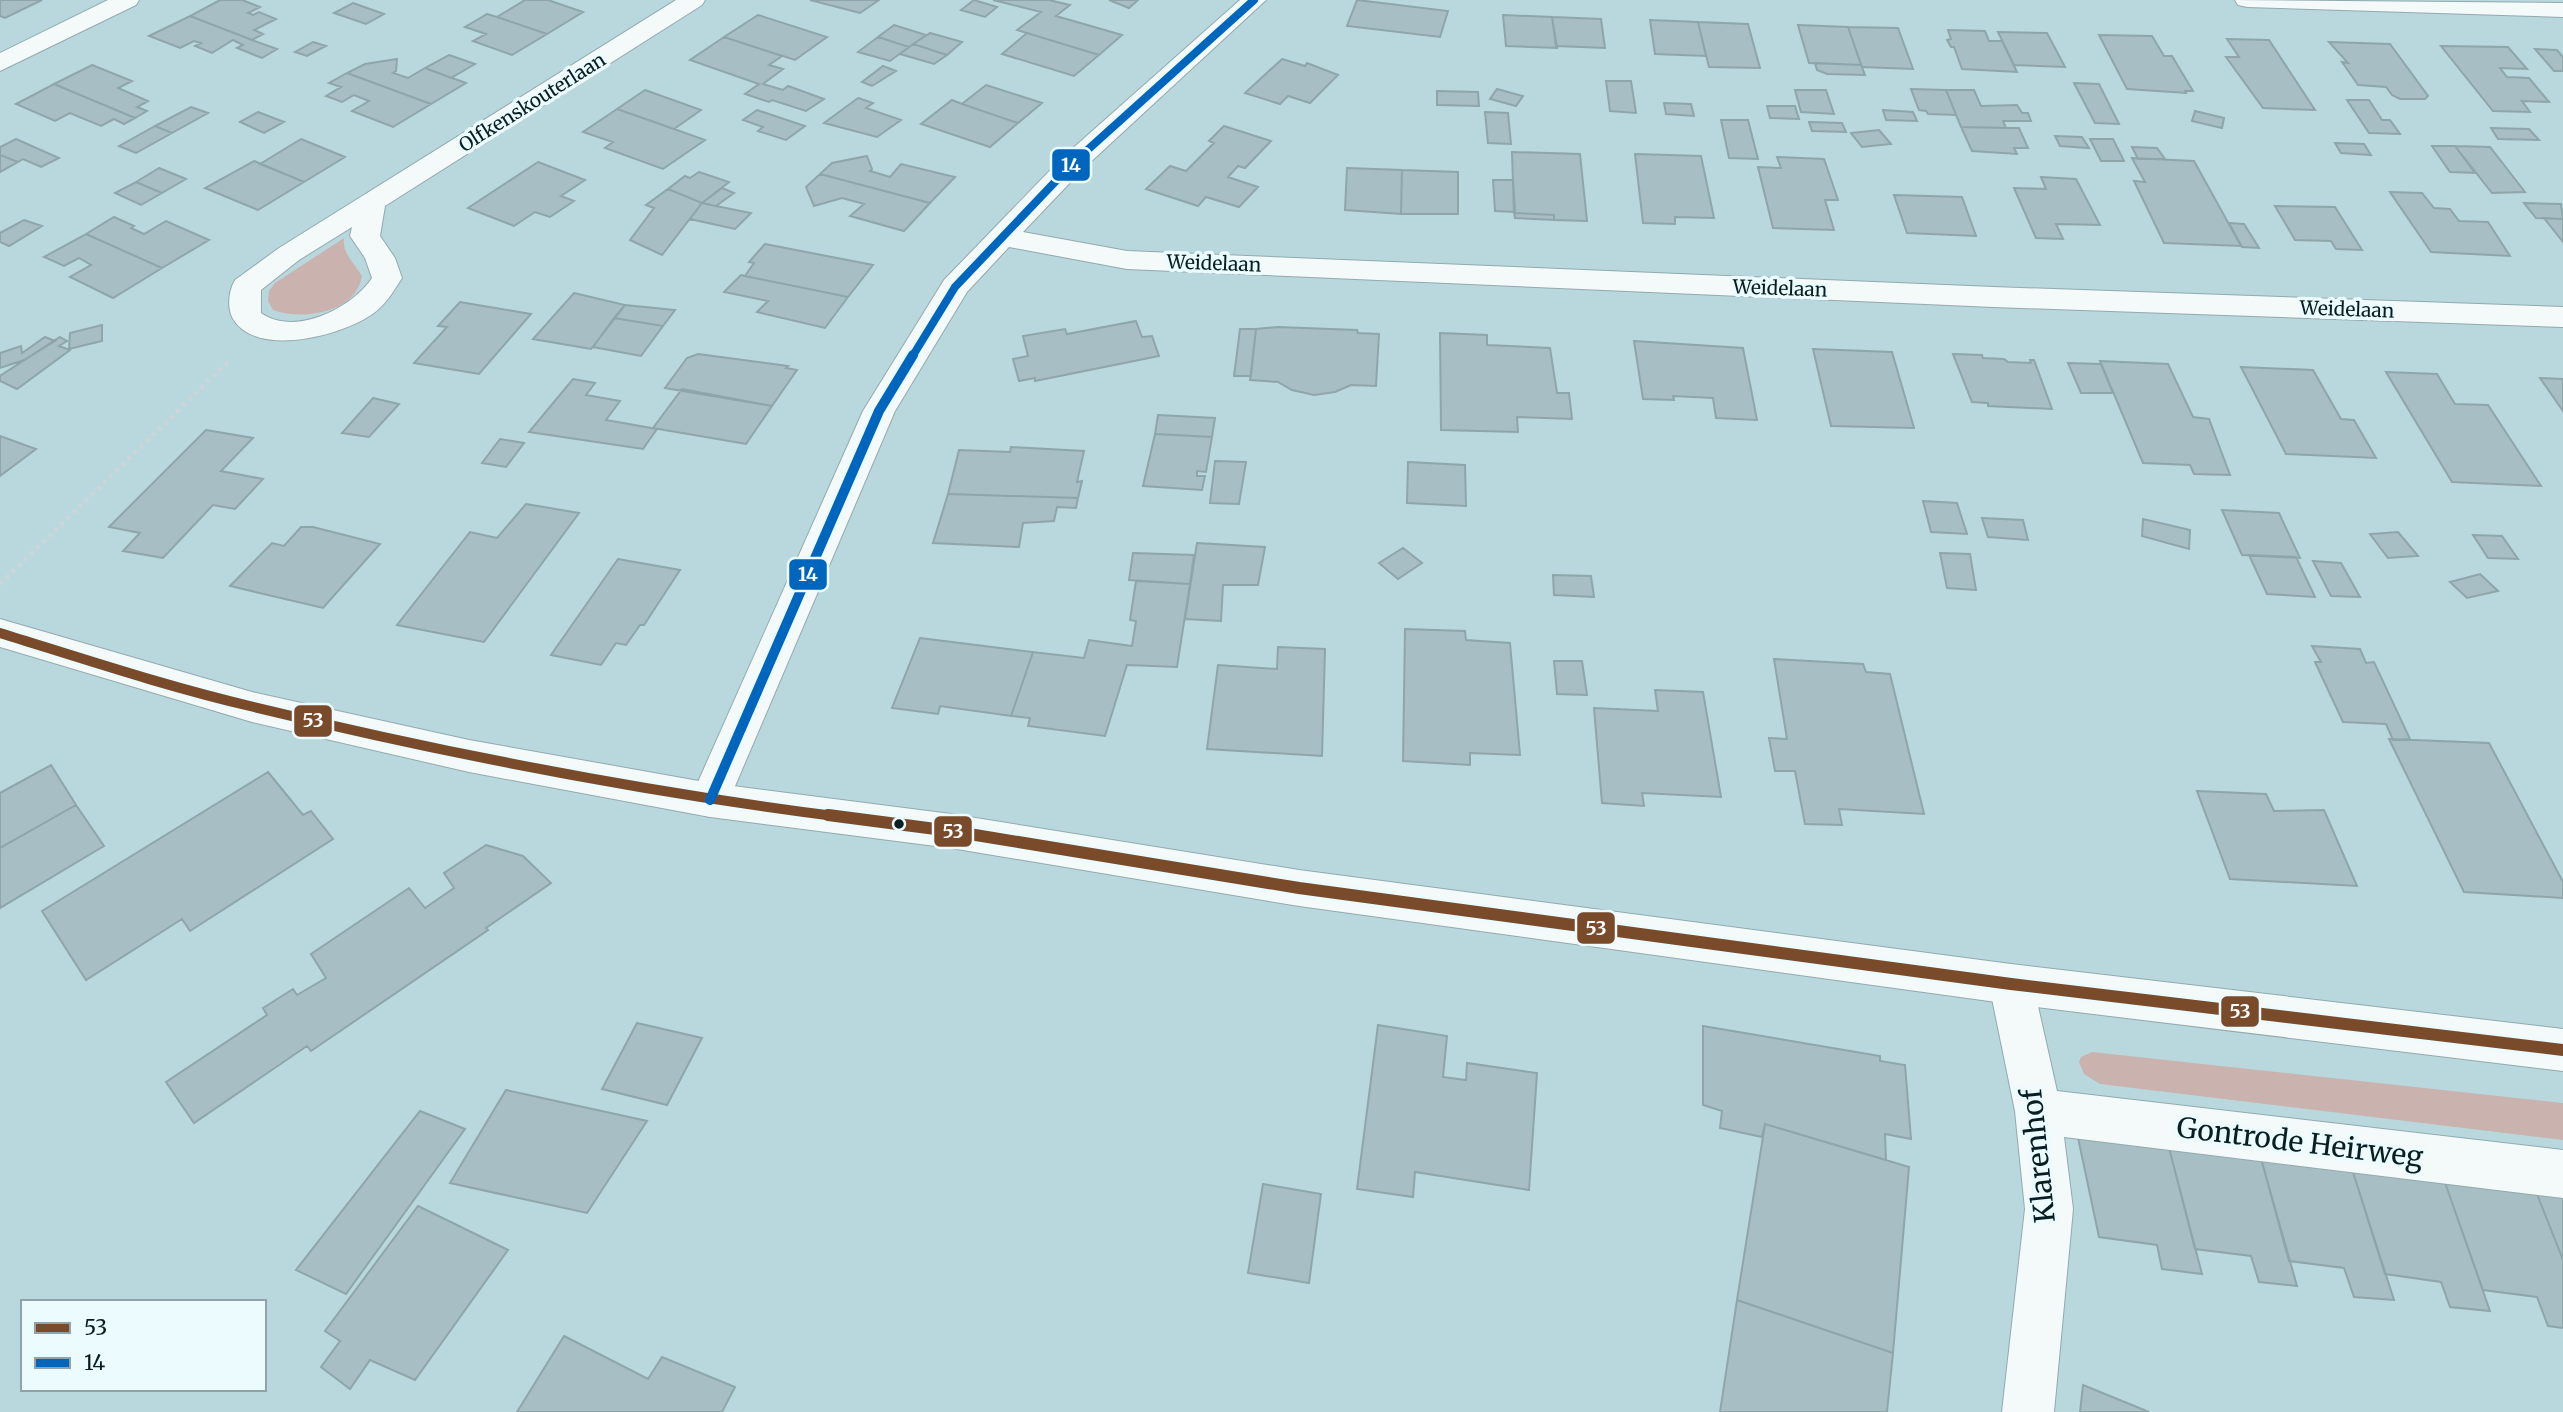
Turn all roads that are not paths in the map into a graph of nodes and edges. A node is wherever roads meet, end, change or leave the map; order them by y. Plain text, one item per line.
1 (127, 0) edge
2 (693, 0) edge
3 (1254, 0) edge
4 (2247, 0) edge
5 (2563, 10) edge
6 (0, 63) edge
7 (371, 204) junction
8 (1000, 237) junction
9 (2563, 317) edge
10 (0, 633) edge
11 (710, 800) junction
12 (2011, 984) junction
13 (2563, 1050) edge
14 (2038, 1111) junction
15 (2563, 1174) edge
16 (2028, 1412) edge

1 - 6 street
2 - 7 street, Olfkenskouterlaan
3 - 8 street
4 - 5 street
7 - 7 street, Olfkenskouterlaan
8 - 9 street, Weidelaan
8 - 11 street
10 - 11 street
11 - 12 street
12 - 13 street
12 - 14 street, Klarenhof
14 - 15 street, Gontrode Heirweg
14 - 16 street, Klarenhof

